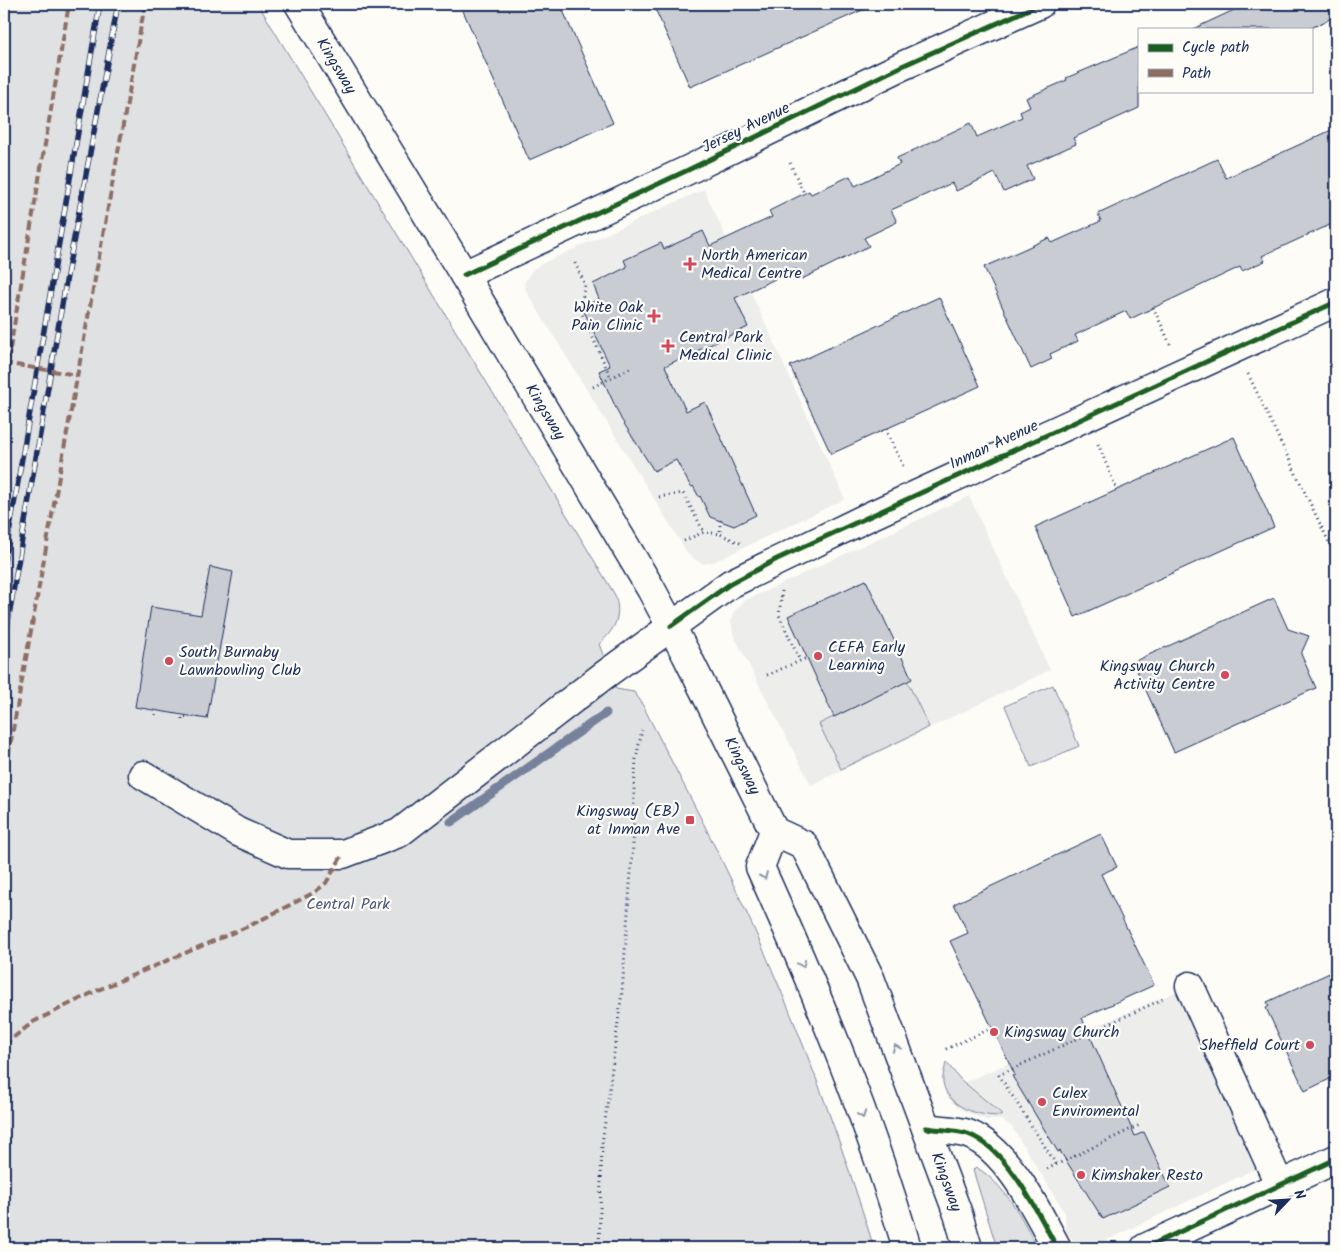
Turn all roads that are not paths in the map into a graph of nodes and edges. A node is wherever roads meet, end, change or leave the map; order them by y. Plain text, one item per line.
1 (299, 4) edge
2 (1034, 5) edge
3 (464, 274) junction
4 (1336, 302) edge
5 (671, 626) junction
6 (143, 776) dead end
7 (774, 831) junction
8 (1190, 986) road end
9 (926, 1128) junction
10 (1336, 1160) edge
11 (1280, 1186) junction
12 (907, 1248) edge
13 (968, 1248) edge
14 (1057, 1248) edge
15 (1145, 1248) edge

1 - 3 main road, Kingsway
2 - 3 main road, Jersey Avenue
3 - 5 main road, Kingsway
4 - 5 main road, Inman Avenue
5 - 6 main road, Inman Avenue
5 - 7 main road, Kingsway
9 -> 7 main road, Kingsway
7 -> 12 main road
8 - 11 main road
9 - 13 main road, Kingsway
9 - 14 main road
10 - 11 main road
11 - 15 main road

